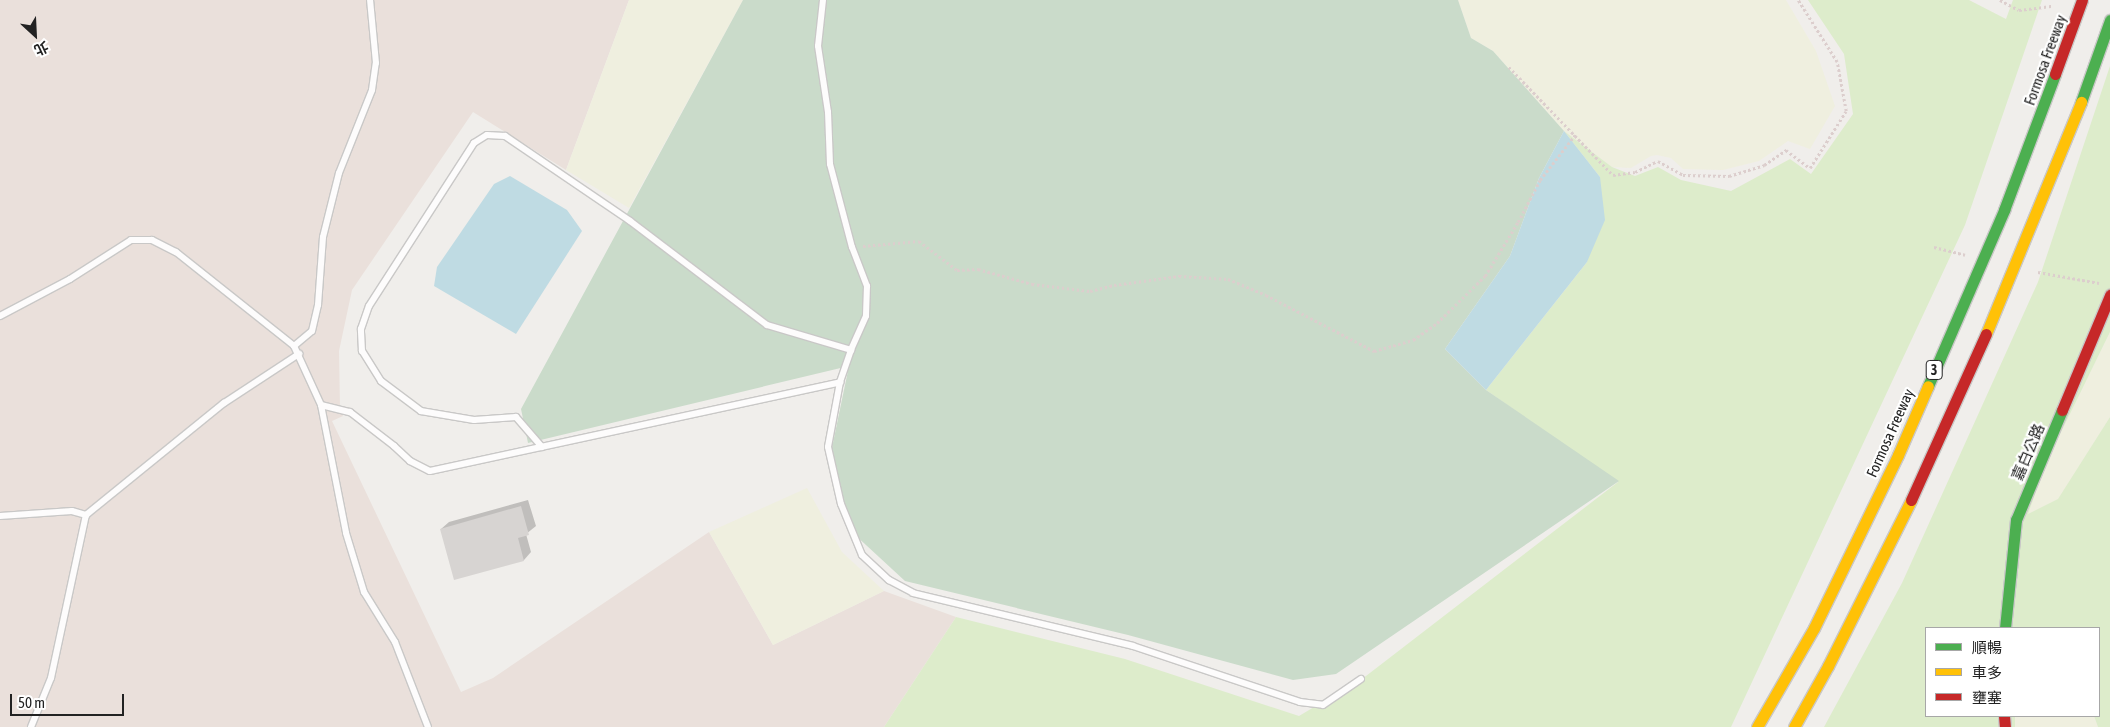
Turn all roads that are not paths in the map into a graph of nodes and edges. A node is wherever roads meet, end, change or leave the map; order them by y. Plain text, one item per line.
1 (370, 0) edge
2 (823, 0) edge
3 (2082, 0) edge
4 (2110, 20) edge
5 (2110, 296) edge
6 (0, 316) edge
7 (294, 346) junction
8 (851, 350) junction
9 (299, 354) junction
10 (840, 382) junction
11 (321, 406) junction
12 (542, 447) junction
13 (86, 515) junction
14 (0, 516) edge
15 (2005, 627) edge
16 (1361, 679) dead end
17 (31, 727) edge
18 (428, 727) edge
19 (1757, 727) edge
20 (1794, 727) edge

1 - 7 lane
2 - 8 lane
3 - 19 main road, Formosa Freeway / 3
4 - 20 main road, 3
5 - 15 main road, 嘉白公路
6 - 7 lane
7 - 9 lane
8 - 10 lane
8 - 12 lane
9 - 11 lane
9 - 13 lane
10 - 12 lane
10 - 16 lane
11 - 12 lane
11 - 18 lane
13 - 14 lane
13 - 17 lane

